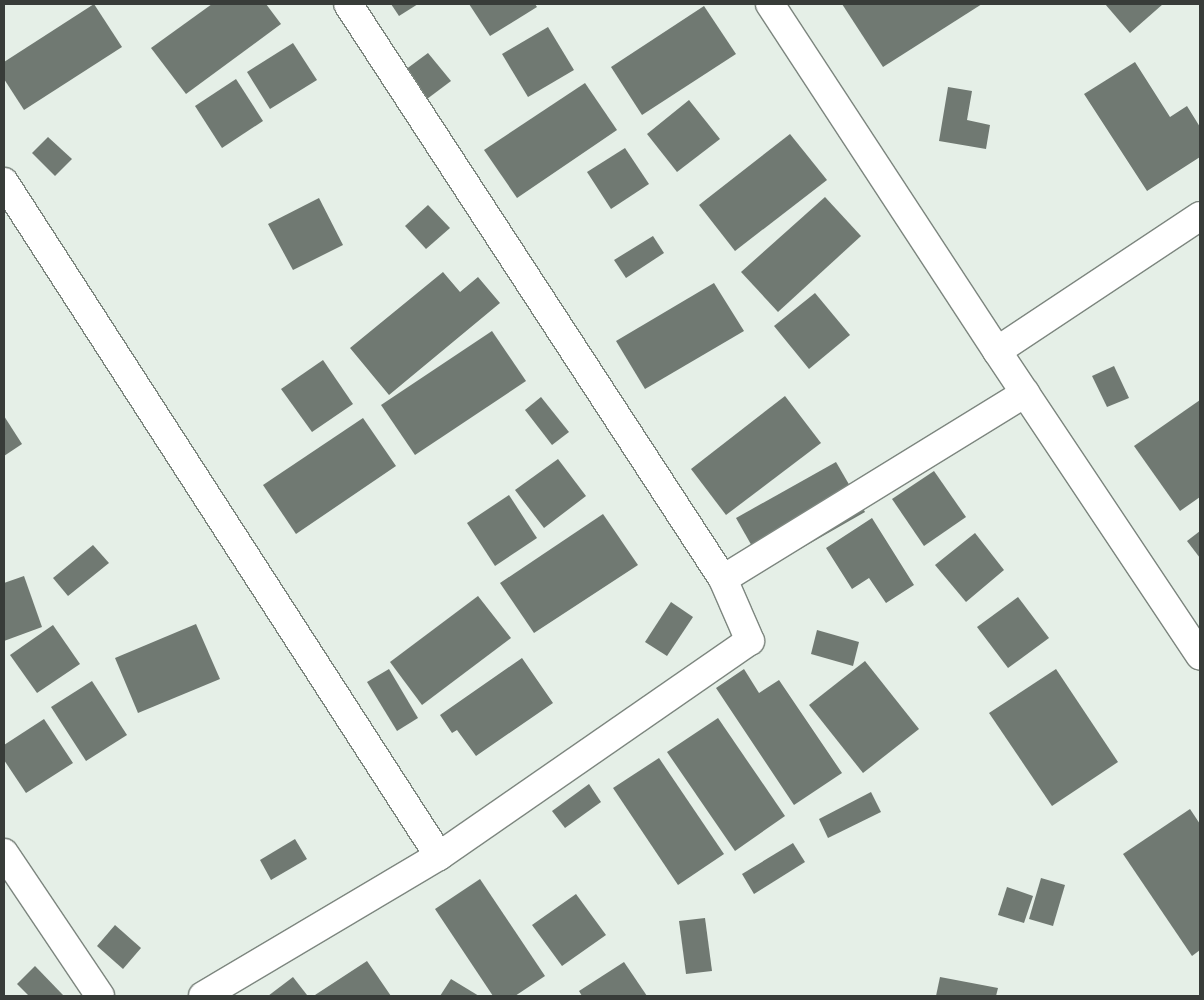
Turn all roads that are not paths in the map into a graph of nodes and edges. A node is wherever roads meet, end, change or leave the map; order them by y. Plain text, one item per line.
1 (348, 4) edge
2 (770, 4) edge
3 (4, 182) edge
4 (1200, 216) edge
5 (996, 351) junction
6 (1025, 393) junction
7 (723, 579) junction
8 (1200, 655) edge
9 (4, 853) edge
10 (439, 856) junction
11 (100, 996) edge
12 (203, 996) edge

1 - 7 street
2 - 5 street
3 - 10 street
4 - 5 street
5 - 6 street
6 - 7 street
6 - 8 street
7 - 10 street
9 - 11 street
10 - 12 street

